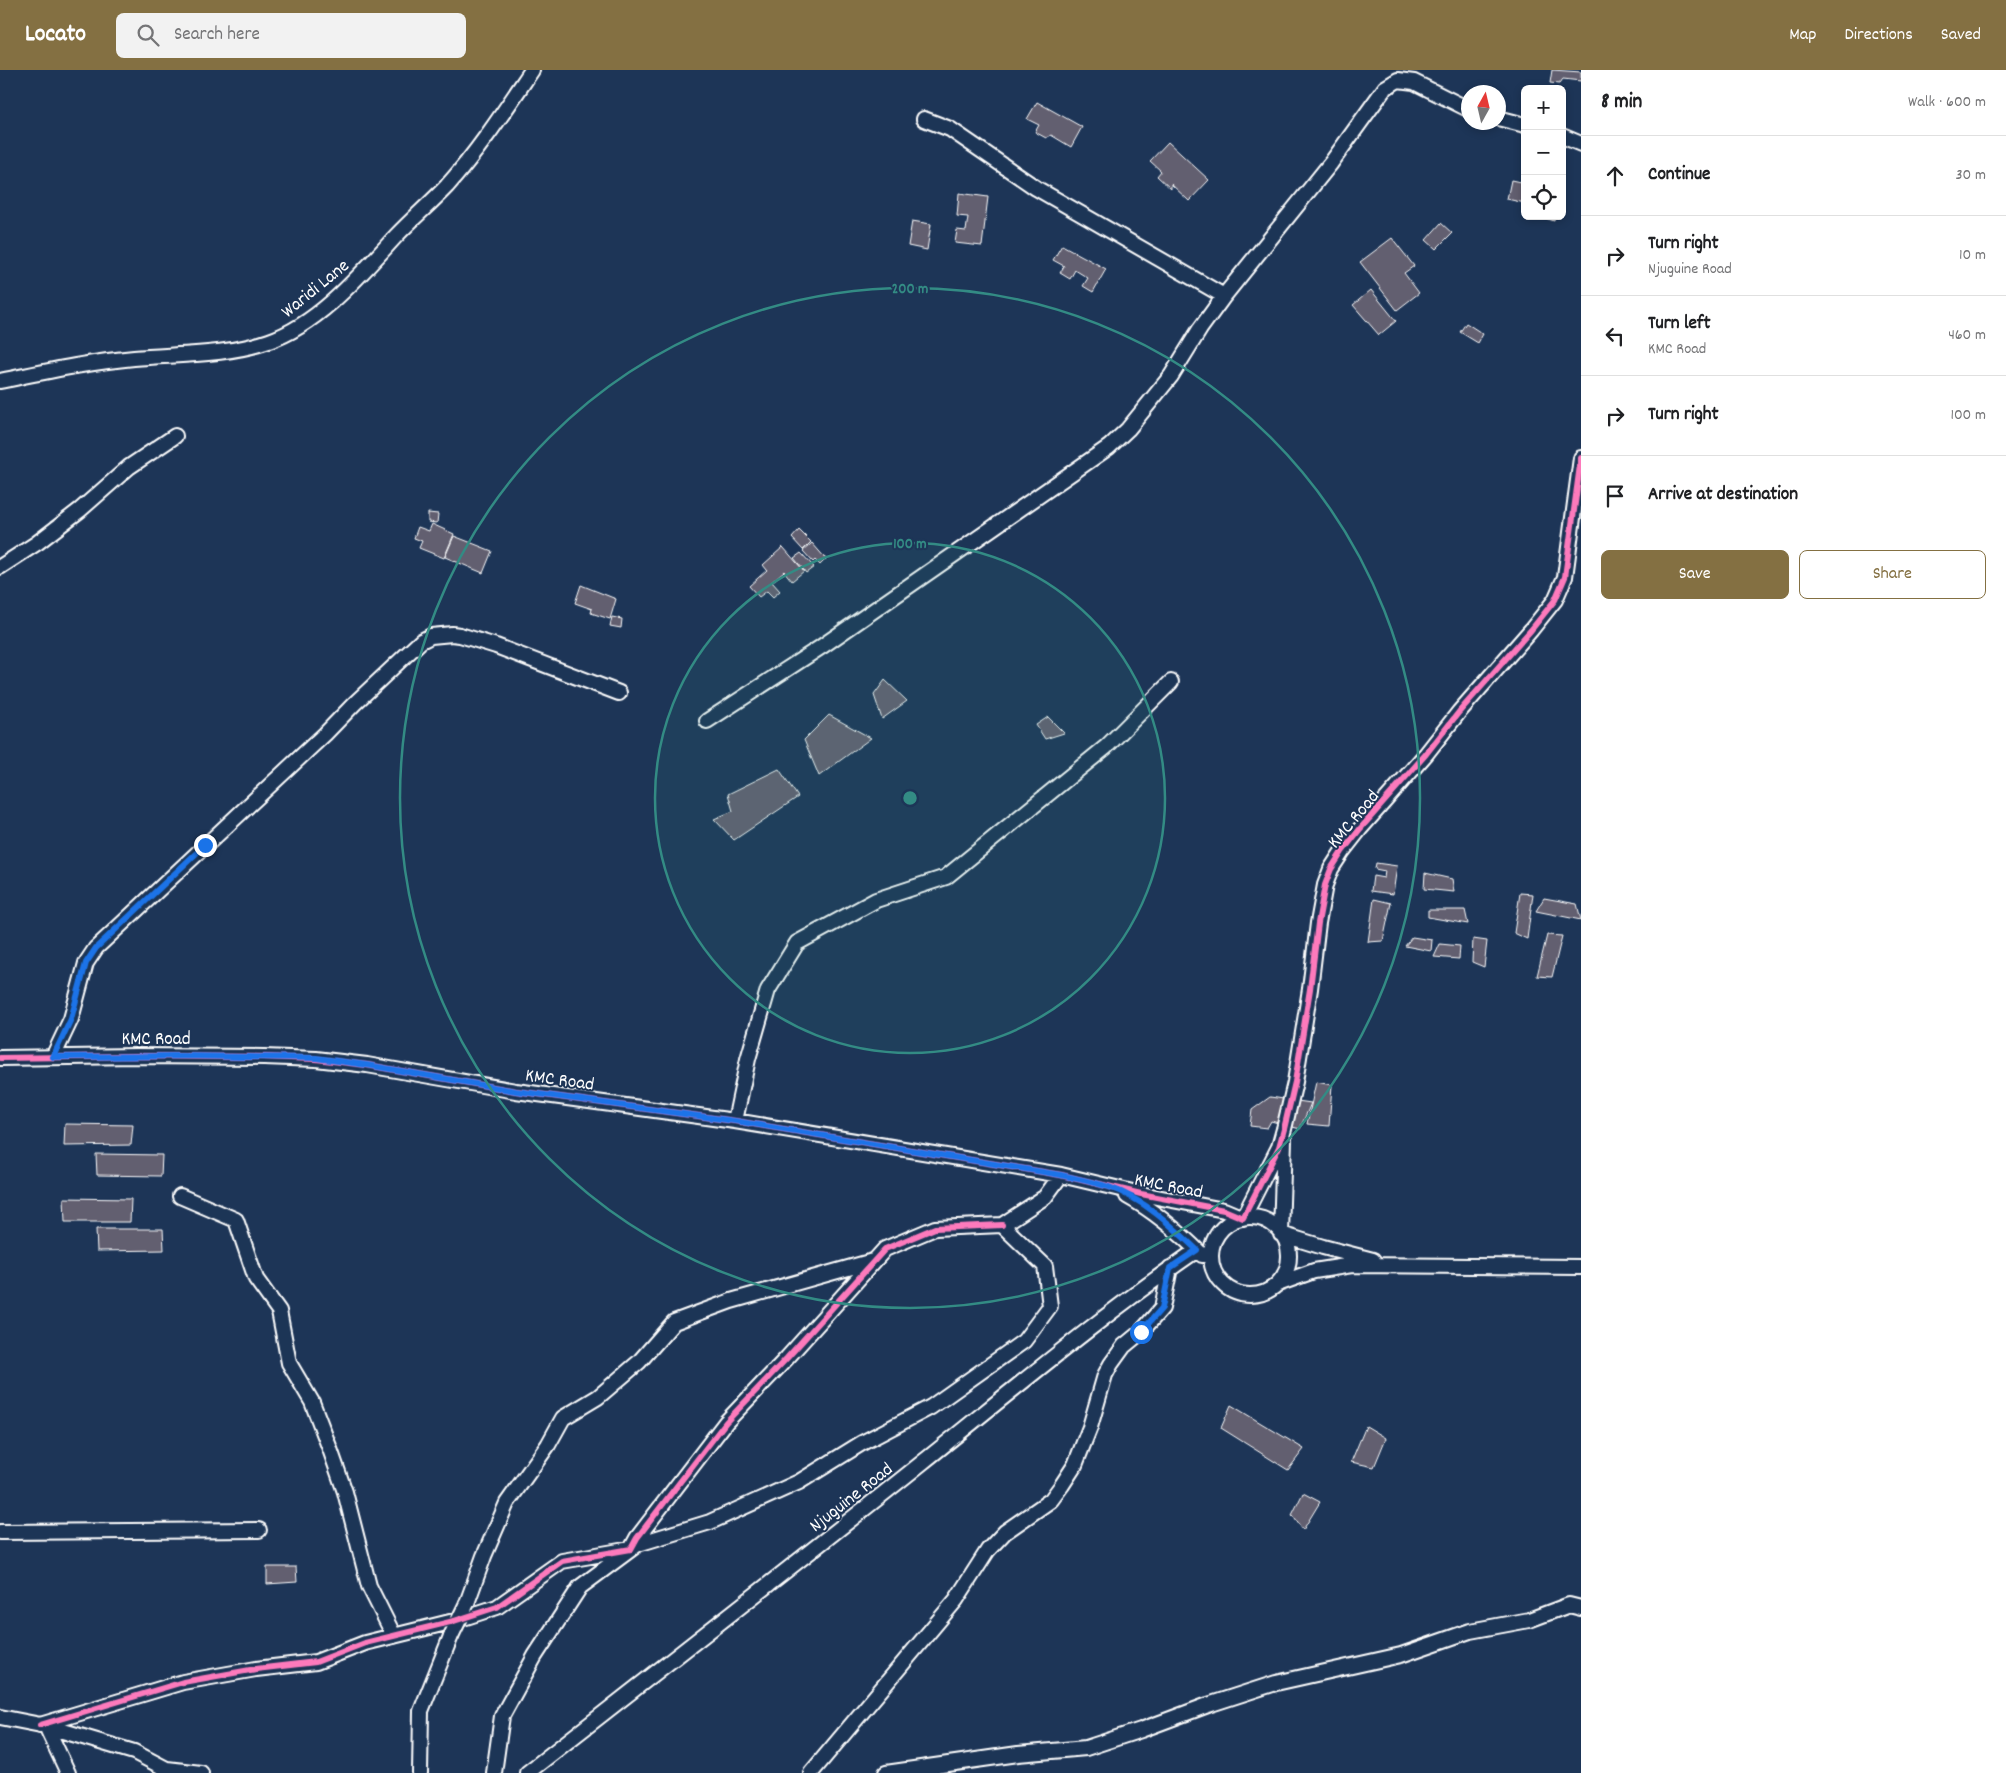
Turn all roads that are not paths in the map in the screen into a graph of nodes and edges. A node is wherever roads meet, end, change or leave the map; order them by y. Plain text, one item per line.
1 (532, 70) edge
2 (1461, 106) edge
3 (924, 119) dead end
4 (1506, 120) edge
5 (1521, 124) edge
6 (1566, 138) edge
7 (1581, 144) edge
8 (1224, 296) junction
9 (0, 381) edge
10 (175, 436) dead end
11 (1581, 458) edge
12 (0, 567) edge
13 (1171, 682) dead end
14 (619, 693) dead end
15 (707, 721) dead end
16 (53, 1057) junction
17 (0, 1058) edge
18 (735, 1121) junction
19 (1284, 1129) junction
20 (1061, 1175) junction
21 (1111, 1188) junction
22 (180, 1196) dead end
23 (1243, 1218) junction
24 (1002, 1226) junction
25 (1281, 1234) junction
26 (1197, 1250) junction
27 (874, 1261) junction
28 (1394, 1265) junction
29 (1581, 1267) edge
30 (1170, 1268) junction
31 (1215, 1272) junction
32 (1278, 1284) junction
33 (259, 1530) dead end
34 (0, 1532) edge
35 (630, 1549) junction
36 (1581, 1608) edge
37 (394, 1636) junction
38 (0, 1718) edge
39 (43, 1725) junction
40 (170, 1771) edge
41 (68, 1773) edge
42 (200, 1773) edge
43 (420, 1773) edge
44 (494, 1773) edge
45 (527, 1773) edge
46 (811, 1773) edge
47 (886, 1773) edge

1 - 9 street, Waridi Lane
2 - 8 street
3 - 8 street
4 - 5 street
6 - 7 street
8 - 15 street
10 - 12 street
11 - 19 street, KMC Road
13 - 18 street
14 - 16 street
16 - 17 street, KMC Road
16 - 18 street, KMC Road
18 - 20 street, KMC Road
19 - 23 street, KMC Road
19 - 25 street, KMC Road
20 - 21 street, KMC Road
20 - 24 street
21 - 23 street, KMC Road
21 - 26 street, KMC Road
22 - 37 street
23 - 25 street
23 - 31 street
24 - 27 street
24 - 35 street
25 - 28 street
25 - 32 street
26 - 30 street, Njuguine Road
26 - 31 street, KMC Road
27 - 35 street
27 - 43 street, bridge
28 - 29 street
28 - 32 street
30 - 45 street, Njuguine Road
30 - 46 street
31 - 32 street
33 - 34 street
35 - 37 street
35 - 44 street
36 - 47 street
37 - 39 street
38 - 39 street
39 - 40 street
39 - 41 street
40 - 42 street

